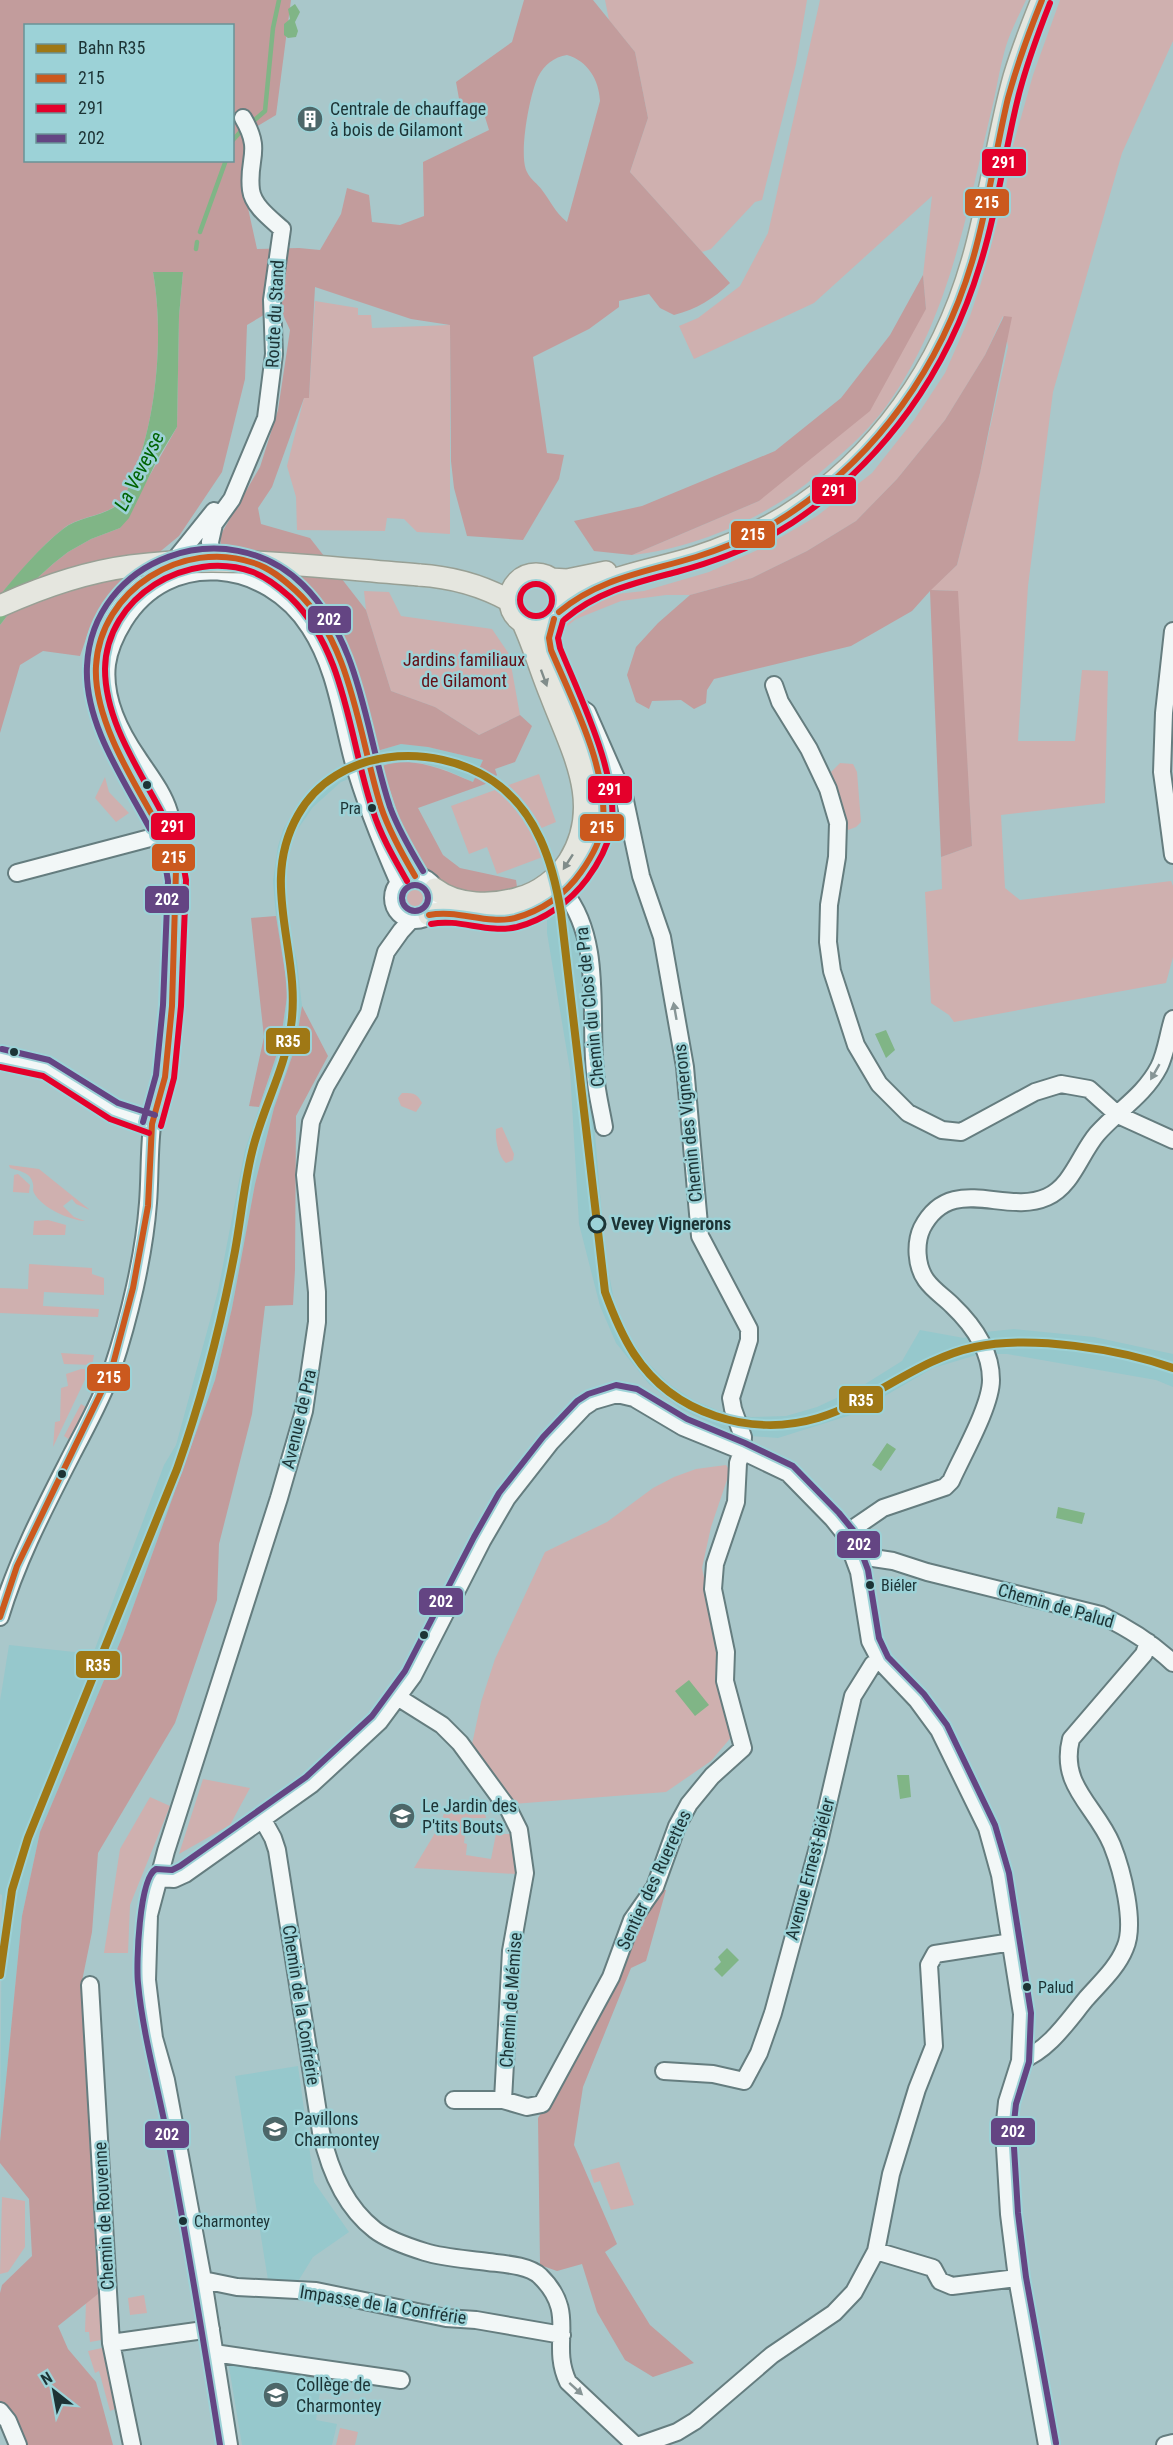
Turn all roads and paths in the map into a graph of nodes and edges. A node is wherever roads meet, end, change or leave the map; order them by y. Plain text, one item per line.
1 (1042, 0) edge
2 (245, 122) dead end
3 (238, 483) junction
4 (212, 557) junction
5 (173, 562) junction
6 (669, 564) junction
7 (524, 577) junction
8 (456, 579) junction
9 (550, 579) junction
10 (510, 601) junction
11 (0, 606) edge
12 (556, 615) junction
13 (523, 623) junction
14 (1173, 631) edge
15 (774, 685) dead end
16 (563, 705) junction
17 (359, 754) junction
18 (367, 781) junction
19 (169, 833) junction
20 (1173, 855) edge
21 (17, 873) dead end
22 (416, 876) junction
23 (399, 883) junction
24 (435, 889) junction
25 (564, 892) junction
26 (396, 907) junction
27 (421, 917) junction
28 (383, 958) junction
29 (1173, 1019) edge
30 (3, 1058) edge
31 (1119, 1115) junction
32 (152, 1124) junction
33 (604, 1127) dead end
34 (1173, 1140) edge
35 (742, 1451) junction
36 (845, 1534) junction
37 (853, 1555) junction
38 (0, 1617) edge
39 (1148, 1642) junction
40 (880, 1662) junction
41 (1173, 1664) edge
42 (399, 1698) junction
43 (262, 1820) junction
44 (158, 1878) junction
45 (1012, 1942) junction
46 (90, 1985) dead end
47 (1020, 2061) junction
48 (664, 2071) dead end
49 (454, 2100) dead end
50 (504, 2100) junction
51 (876, 2251) junction
52 (1017, 2278) junction
53 (203, 2280) junction
54 (211, 2329) junction
55 (562, 2335) junction
56 (111, 2343) junction
57 (214, 2353) junction
58 (401, 2380) dead end
59 (0, 2411) edge
60 (1173, 2443) edge
61 (18, 2445) edge
62 (132, 2445) edge
63 (229, 2445) edge
64 (635, 2445) edge
65 (640, 2445) edge
66 (1047, 2445) edge
67 (1165, 2445) edge

1 - 6 main road
2 - 3 street, Route du Stand
3 - 4 street, Route du Stand
3 - 5 street, Route du Stand
4 - 5 street
4 - 17 street
5 - 19 street
6 - 9 main road
6 - 12 main road
7 - 8 main road
7 - 9 main road
7 - 10 main road
8 - 10 main road
8 - 11 main road, bridge
9 - 12 main road
10 - 13 main road
12 - 13 main road
12 - 16 main road
13 -> 16 main road
14 - 20 street
15 - 31 street
16 -> 24 main road
16 - 25 main road
35 -> 16 street, Chemin des Vignerons
17 - 18 street
17 - 19 street
18 - 22 street
18 - 23 street
19 - 21 street
19 - 32 street
22 - 23 street
22 - 24 street
23 - 26 street
24 - 27 street
25 - 27 main road
25 - 33 street, Chemin du Clos de Pra
26 - 27 street
26 - 28 street, Avenue de Pra
27 - 28 street, Avenue de Pra
28 - 44 street, Avenue de Pra
29 -> 31 street
30 - 32 street
31 - 34 street
31 - 36 street
32 - 38 street
35 - 36 street
35 - 42 street
35 - 50 street, Sentier des Ruerettes
36 - 37 street
37 - 39 street, Chemin de Palud
37 - 40 street
39 - 41 street, Chemin de Palud
39 - 47 street
40 - 45 street
40 - 48 street, Avenue Ernest-Biéler
42 - 43 street
42 - 50 street, Chemin de Mémise
43 - 44 street
43 - 55 street, Chemin de la Confrérie
44 - 53 street, Avenue de Pra
45 - 47 street
45 - 51 street
46 - 56 street, Chemin de Rouvenne
47 - 52 street
49 - 50 street
51 - 52 street
51 - 65 street
52 - 66 street
53 - 54 street, Avenue de Pra
53 - 55 street, Impasse de la Confrérie
54 - 56 street
54 - 57 street, Avenue de Pra
55 -> 64 street
56 - 62 street, Chemin de Rouvenne
57 - 58 street
57 - 63 street, Avenue de Pra
59 - 61 street
60 - 67 street

